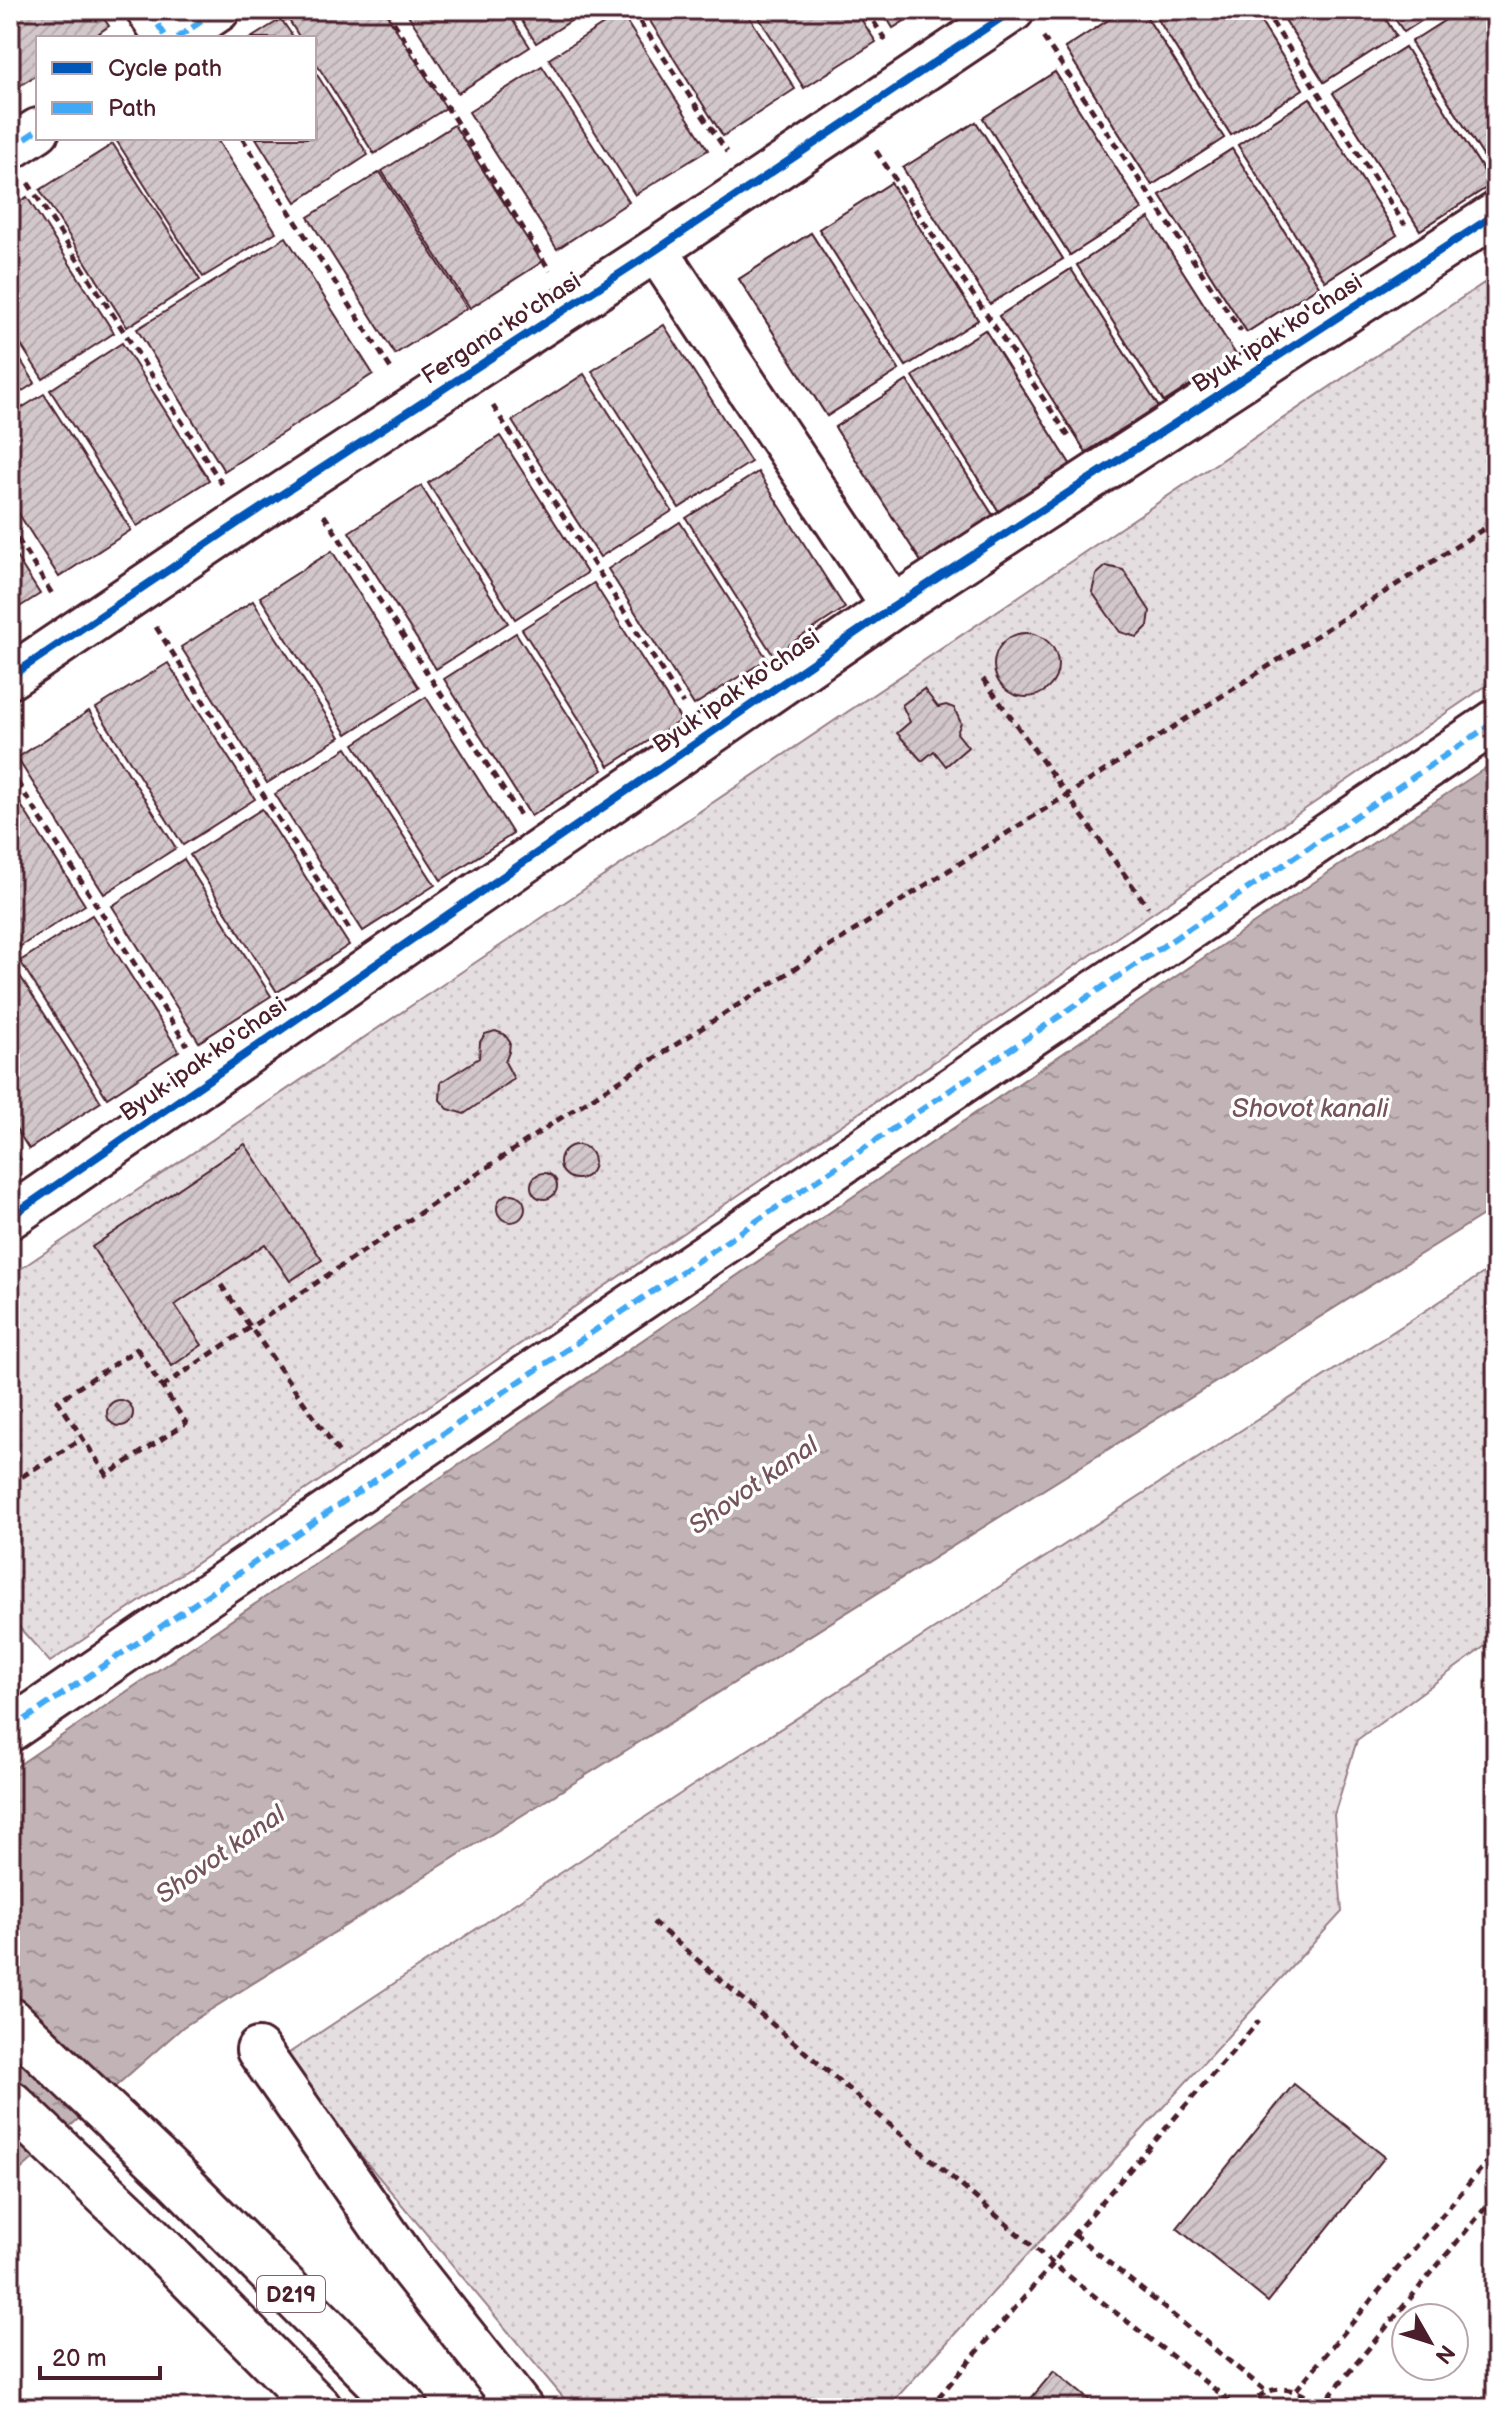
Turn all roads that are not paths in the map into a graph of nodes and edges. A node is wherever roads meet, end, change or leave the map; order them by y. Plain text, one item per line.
1 (148, 10) edge
2 (218, 10) edge
3 (1027, 23) edge
4 (166, 36) edge
5 (180, 36) edge
6 (36, 134) edge
7 (18, 165) edge
8 (1496, 214) edge
9 (656, 250) junction
10 (893, 607) junction
11 (10, 677) edge
12 (1496, 721) edge
13 (10, 1217) edge
14 (10, 1730) edge
15 (10, 2020) edge
16 (258, 2050) dead end
17 (10, 2103) edge
18 (319, 2408) edge
19 (405, 2408) edge
20 (521, 2408) edge

1 - 4 street
2 - 5 street
3 - 9 street, Fergana ko'chasi
6 - 7 street
8 - 10 street, Byuk ipak ko'chasi
9 - 10 street
9 - 11 street, Fergana ko'chasi
10 - 13 street, Byuk ipak ko'chasi
12 - 14 street
15 - 19 main road, D219
16 - 20 street
17 - 18 main road, D219

